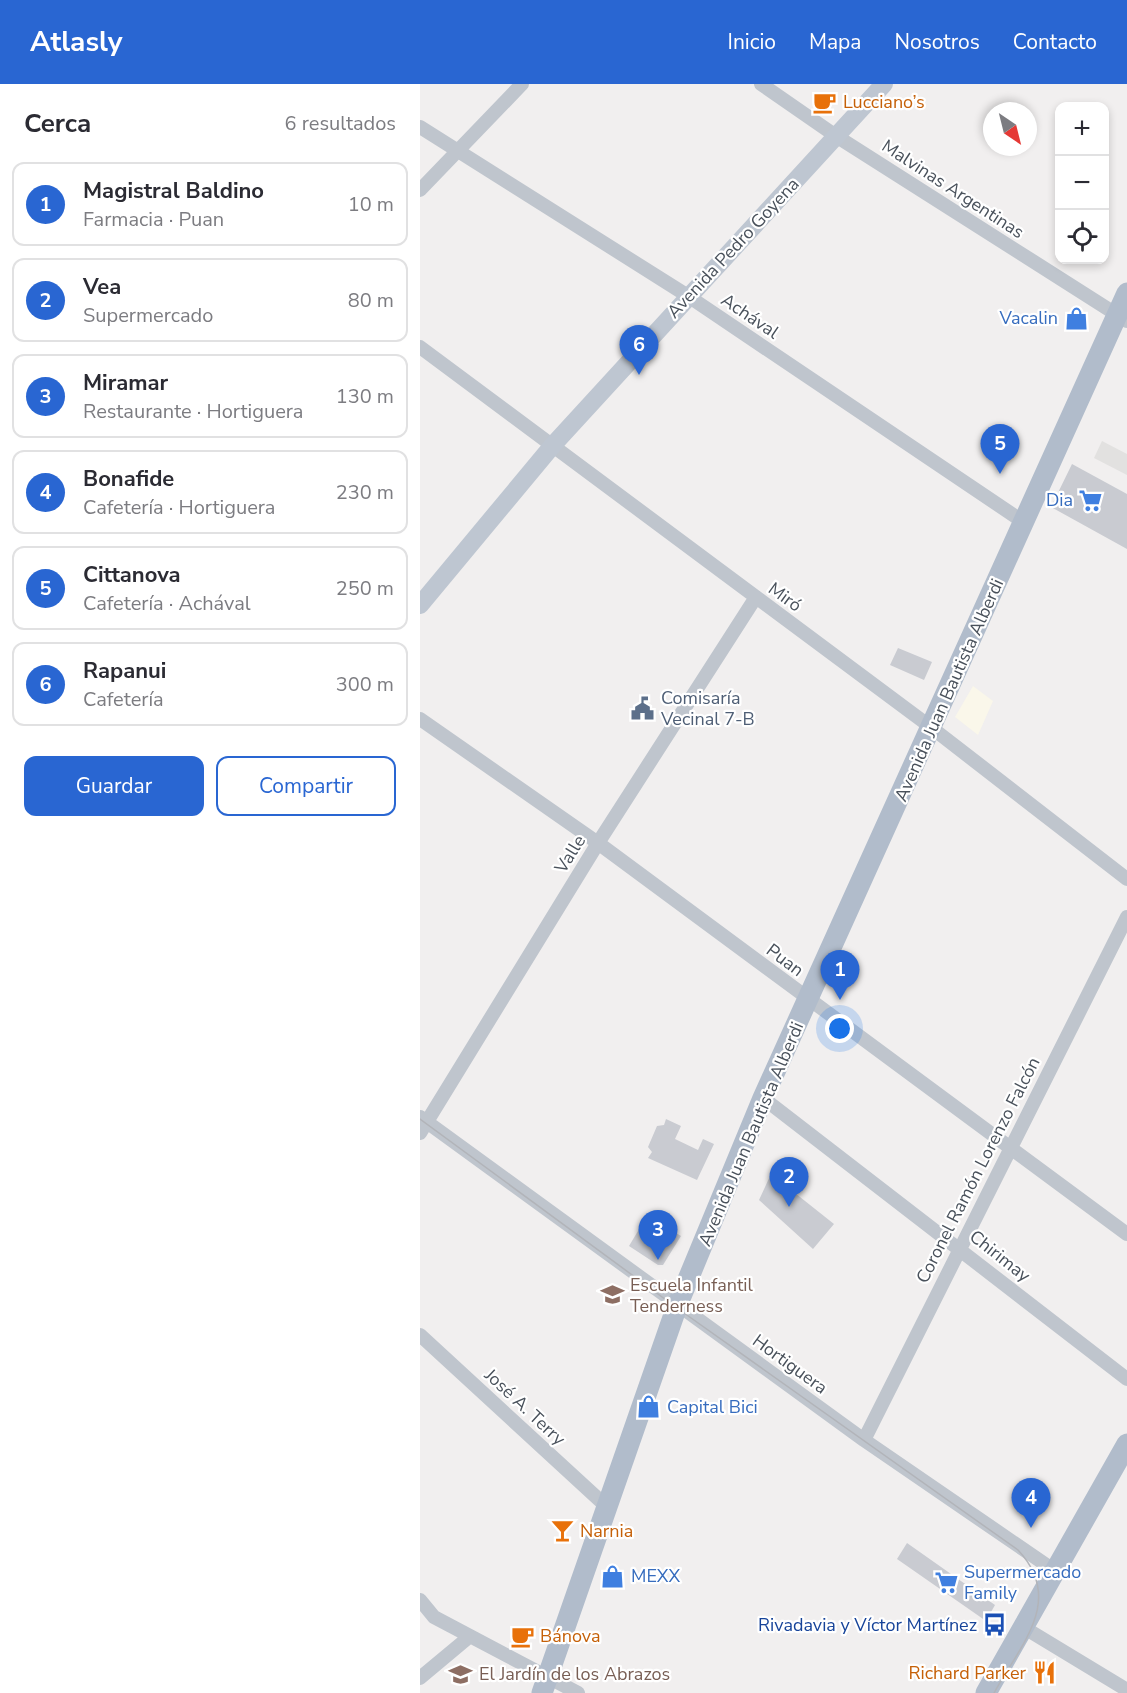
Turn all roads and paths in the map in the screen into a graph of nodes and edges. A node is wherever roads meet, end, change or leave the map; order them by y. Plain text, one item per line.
1 (522, 84) edge
2 (761, 84) edge
3 (884, 84) edge
4 (420, 127) edge
5 (836, 136) junction
6 (458, 151) junction
7 (420, 190) edge
8 (1127, 293) edge
9 (688, 296) junction
10 (1123, 319) edge
11 (420, 347) edge
12 (553, 445) junction
13 (1025, 523) junction
14 (756, 597) junction
15 (420, 605) edge
16 (420, 719) edge
17 (932, 728) junction
18 (598, 843) junction
19 (1127, 879) edge
20 (1127, 917) edge
21 (809, 1001) junction
22 (764, 1098) junction
23 (422, 1124) edge
24 (1010, 1148) junction
25 (1127, 1234) edge
26 (959, 1247) junction
27 (677, 1306) junction
28 (420, 1335) edge
29 (1127, 1379) edge
30 (864, 1440) junction
31 (1127, 1444) edge
32 (606, 1506) junction
33 (1055, 1571) junction
34 (420, 1600) edge
35 (1023, 1627) junction
36 (470, 1637) junction
37 (420, 1678) edge
38 (545, 1685) edge
39 (1127, 1690) edge
40 (578, 1693) edge
41 (986, 1693) edge

1 - 6 street
2 - 5 street, Malvinas Argentinas
3 - 5 main road, Avenida Pedro Goyena
4 - 6 street, Achával
5 - 9 main road, Avenida Pedro Goyena
5 - 10 street, Malvinas Argentinas
6 - 7 street
6 - 9 street, Achával
8 - 10 main road, Avenida Juan Bautista Alberdi
9 - 12 main road, Avenida Pedro Goyena
9 - 13 street, Achával
10 - 13 main road, Avenida Juan Bautista Alberdi
11 - 12 street, Miró
12 - 14 street, Miró
12 - 15 main road, Avenida Pedro Goyena
13 - 17 main road, Avenida Juan Bautista Alberdi
14 - 17 street, Miró
14 - 18 street, Valle
16 - 18 street, Puan
17 - 19 street, Miró
17 - 21 main road, Avenida Juan Bautista Alberdi
18 - 21 street, Puan
18 - 23 street, Valle
20 - 24 street, Coronel Ramón Lorenzo Falcón
21 - 22 main road, Avenida Juan Bautista Alberdi
21 - 24 street, Puan
22 - 26 street, Chirimay
22 - 27 main road, Avenida Juan Bautista Alberdi
23 - 27 street, Hortiguera
24 - 25 street, Puan
24 - 26 street, Coronel Ramón Lorenzo Falcón
26 - 29 street, Chirimay
26 - 30 street, Coronel Ramón Lorenzo Falcón
27 - 30 street, Hortiguera
27 - 32 main road, Avenida Juan Bautista Alberdi
28 - 32 street, José A. Terry
30 - 33 street, Hortiguera
31 - 33 main road
32 - 38 main road, Avenida Juan Bautista Alberdi
33 - 35 main road
34 - 36 street
35 - 39 street
35 - 41 main road
36 - 37 street
36 - 38 street
38 - 40 street

